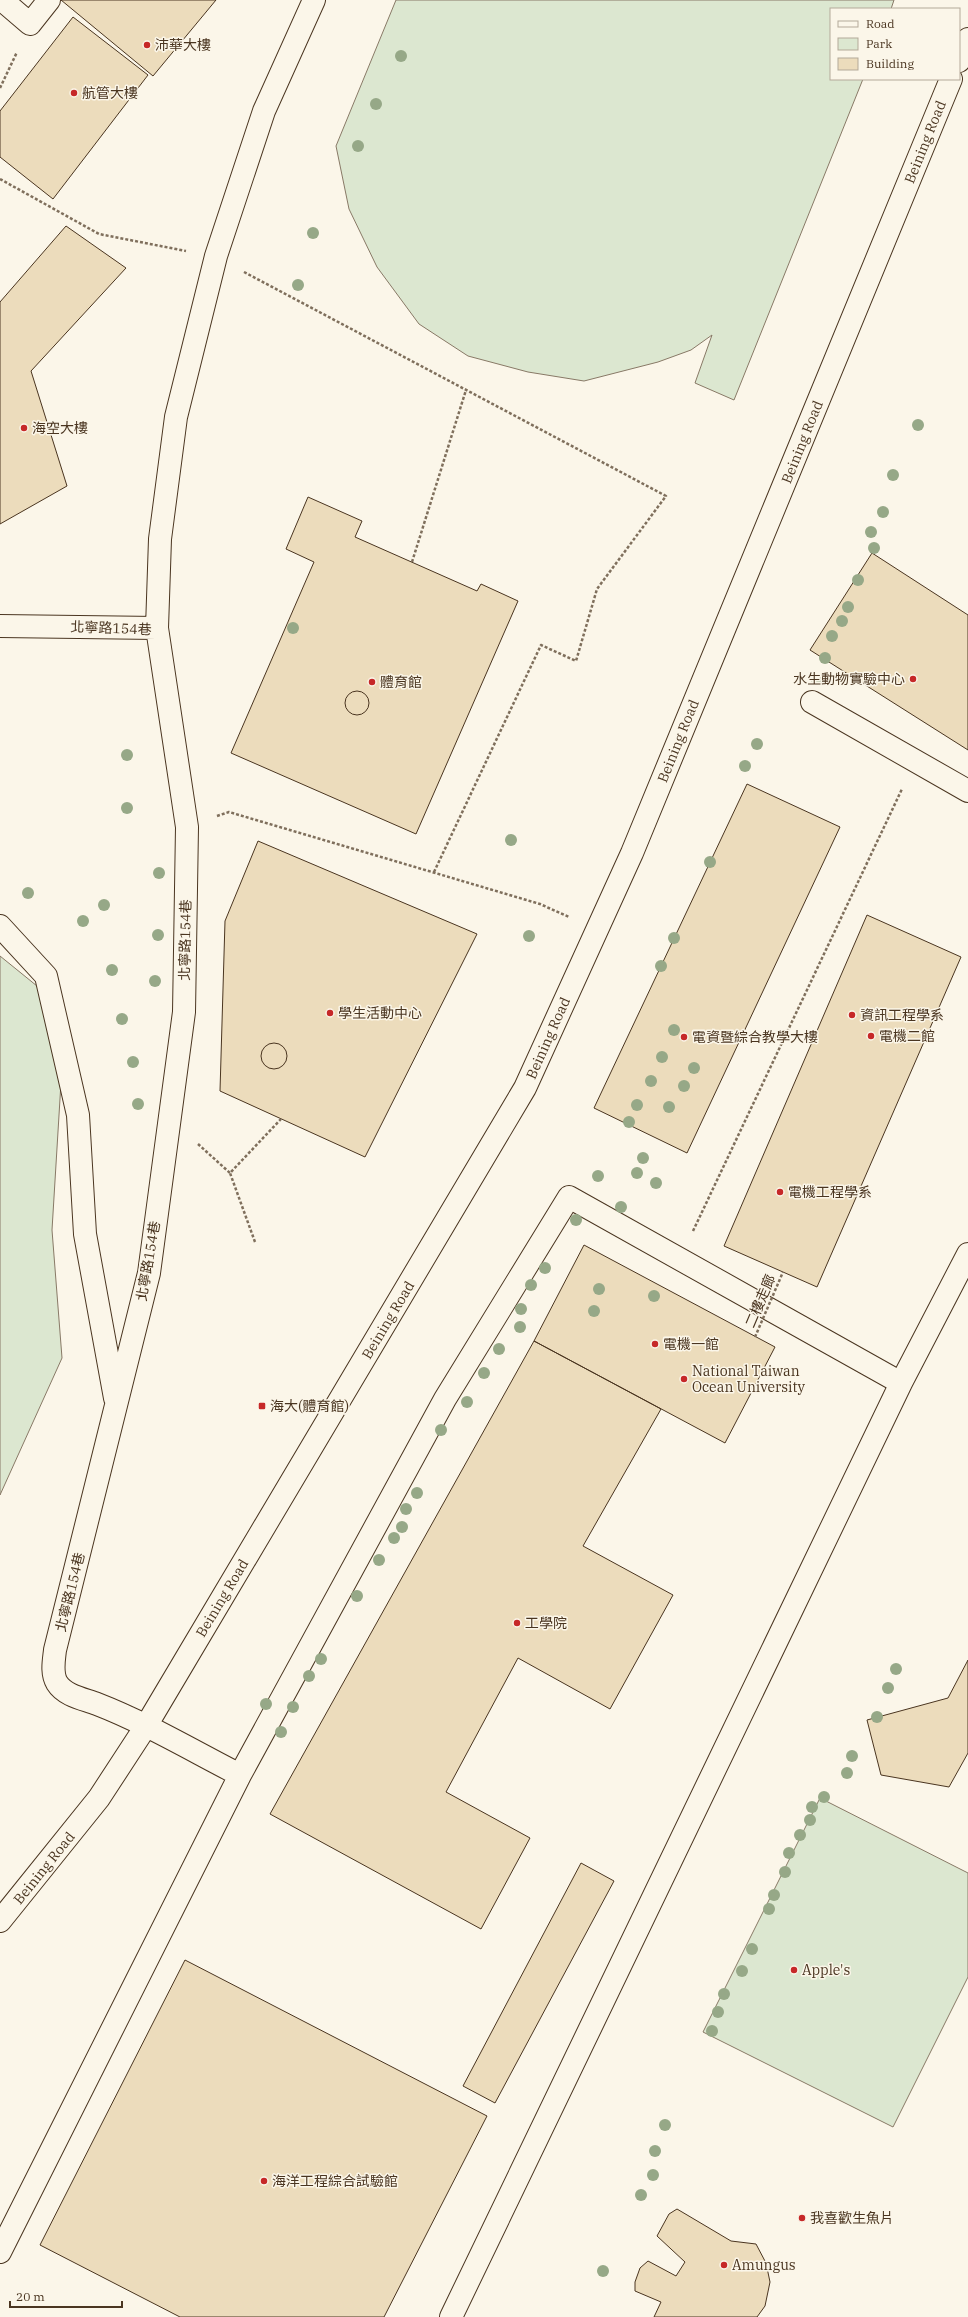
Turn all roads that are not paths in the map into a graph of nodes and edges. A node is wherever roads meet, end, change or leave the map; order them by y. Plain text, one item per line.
1 (2, 0) edge
2 (50, 0) edge
3 (314, 0) edge
4 (968, 39) edge
5 (960, 59) edge
6 (951, 80) edge
7 (0, 626) edge
8 (157, 628) junction
9 (812, 702) dead end
10 (968, 790) edge
11 (0, 926) edge
12 (968, 1254) edge
13 (901, 1383) junction
14 (116, 1405) junction
15 (146, 1726) junction
16 (240, 1776) junction
17 (0, 1921) edge
18 (0, 2252) edge
19 (450, 2317) edge

1 - 2 main road
3 - 8 main road
4 - 5 main road
6 - 15 main road, Beining Road
7 - 8 main road, 北寧路154巷
8 - 14 main road, 北寧路154巷
9 - 10 main road
11 - 14 main road, 北寧路154巷
12 - 13 main road
13 - 16 main road
13 - 19 main road
14 - 15 main road, 北寧路154巷
15 - 16 main road, 北寧路154巷
15 - 17 main road, Beining Road
16 - 18 main road

